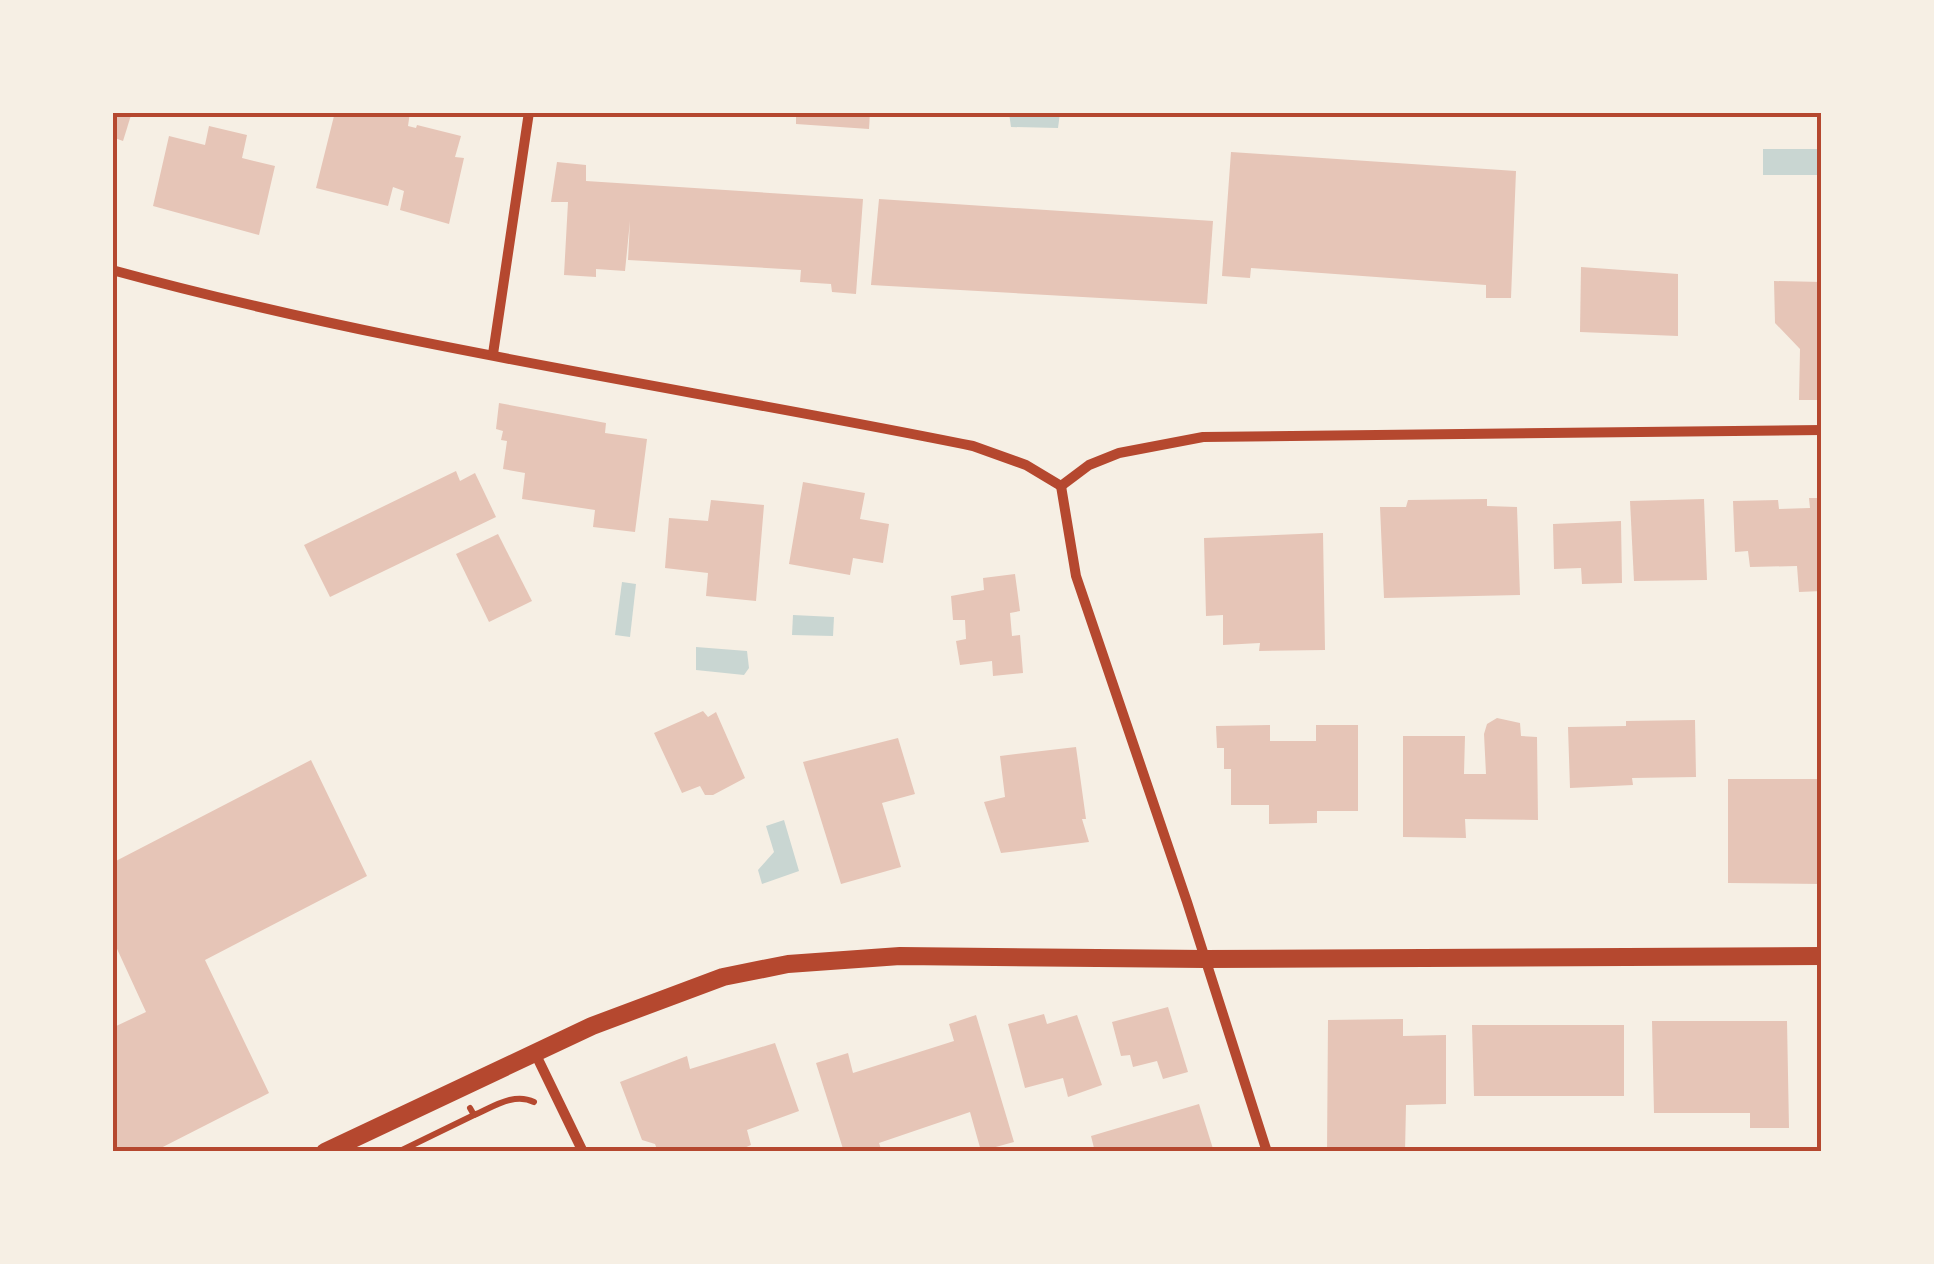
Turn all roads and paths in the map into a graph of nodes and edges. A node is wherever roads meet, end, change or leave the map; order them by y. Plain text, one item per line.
1 (529, 112) edge
2 (112, 270) edge
3 (493, 354) junction
4 (1822, 430) edge
5 (1061, 486) junction
6 (1822, 956) edge
7 (1206, 959) junction
8 (536, 1052) junction
9 (460, 1088) junction
10 (540, 1106) dead end
11 (474, 1115) junction
12 (325, 1152) edge
13 (398, 1152) edge
14 (583, 1152) edge
15 (1266, 1152) edge

1 - 3 street
2 - 3 street
3 - 5 street
4 - 5 street
5 - 7 street
6 - 7 street
7 - 8 street
7 - 15 street
8 - 9 street
8 - 14 street
9 - 11 path
9 - 12 street
10 - 11 path
11 - 13 path

